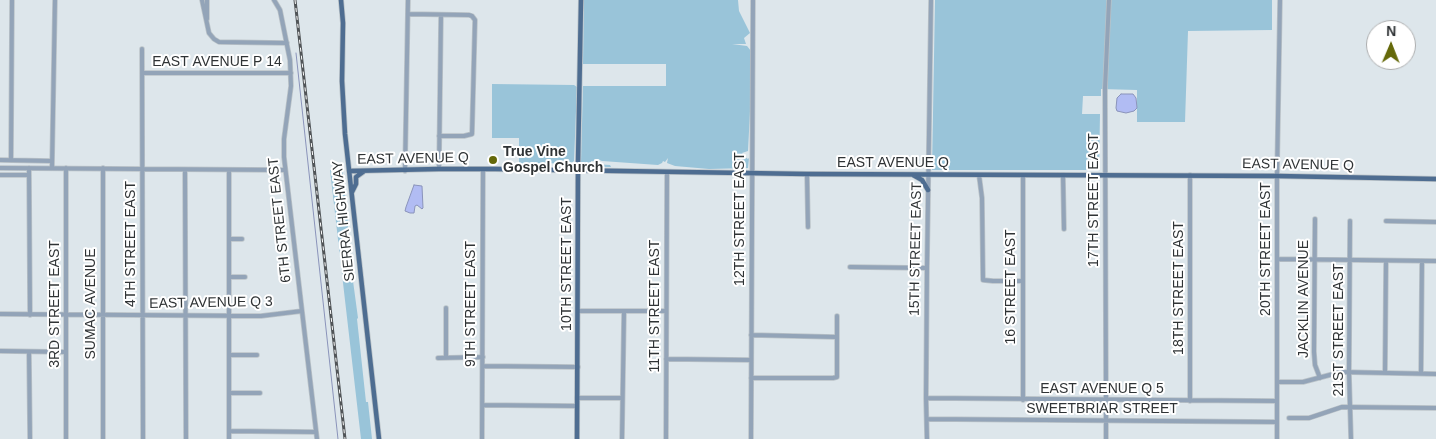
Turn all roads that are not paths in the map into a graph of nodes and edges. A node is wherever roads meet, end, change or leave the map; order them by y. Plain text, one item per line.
1 (12, 0) edge
2 (55, 0) edge
3 (202, 0) edge
4 (207, 0) edge
5 (274, 0) edge
6 (341, 0) edge
7 (408, 0) edge
8 (580, 0) edge
9 (753, 0) edge
10 (931, 0) edge
11 (1109, 0) edge
12 (1280, 0) edge
13 (408, 14) junction
14 (441, 15) junction
15 (207, 19) junction
16 (287, 43) junction
17 (142, 49) dead end
18 (142, 73) junction
19 (291, 73) junction
20 (440, 136) junction
21 (0, 160) edge
22 (11, 160) junction
23 (52, 161) junction
24 (0, 168) edge
25 (29, 168) junction
26 (52, 168) junction
27 (66, 168) junction
28 (103, 168) junction
29 (141, 169) junction
30 (439, 169) junction
31 (483, 169) junction
32 (185, 170) junction
33 (228, 170) junction
34 (285, 170) junction
35 (367, 171) junction
36 (405, 171) junction
37 (578, 171) junction
38 (349, 172) junction
39 (667, 172) junction
40 (752, 173) junction
41 (0, 174) edge
42 (806, 174) junction
43 (912, 174) junction
44 (928, 174) junction
45 (1106, 174) junction
46 (29, 175) junction
47 (979, 175) junction
48 (1023, 175) junction
49 (1063, 175) junction
50 (1190, 175) junction
51 (1277, 176) junction
52 (1436, 179) edge
53 (928, 190) junction
54 (352, 193) junction
55 (1316, 220) dead end
56 (1350, 221) dead end
57 (1386, 221) dead end
58 (1436, 222) edge
59 (808, 228) dead end
60 (1064, 229) dead end
61 (229, 239) junction
62 (242, 240) dead end
63 (1277, 259) junction
64 (1316, 260) junction
65 (1350, 260) junction
66 (1386, 261) junction
67 (1422, 261) junction
68 (1436, 262) edge
69 (850, 267) dead end
70 (927, 268) junction
71 (229, 277) junction
72 (246, 277) dead end
73 (1023, 281) junction
74 (446, 308) dead end
75 (302, 311) junction
76 (578, 311) junction
77 (666, 311) junction
78 (624, 312) junction
79 (0, 314) edge
80 (66, 314) junction
81 (30, 315) junction
82 (102, 315) junction
83 (142, 315) junction
84 (186, 316) junction
85 (229, 316) junction
86 (837, 316) dead end
87 (751, 335) junction
88 (836, 337) junction
89 (0, 351) edge
90 (29, 352) junction
91 (66, 352) junction
92 (229, 355) junction
93 (257, 355) dead end
94 (446, 357) junction
95 (482, 357) junction
96 (438, 358) dead end
97 (666, 359) junction
98 (751, 360) junction
99 (483, 366) junction
100 (578, 367) junction
101 (1348, 372) junction
102 (1385, 373) junction
103 (1420, 373) junction
104 (1436, 374) edge
105 (751, 378) junction
106 (1320, 378) junction
107 (1277, 382) junction
108 (229, 393) junction
109 (260, 393) dead end
110 (577, 398) junction
111 (622, 398) junction
112 (926, 398) junction
113 (1022, 400) junction
114 (1190, 401) junction
115 (1106, 402) junction
116 (1277, 402) junction
117 (483, 405) junction
118 (577, 406) junction
119 (1350, 407) junction
120 (1436, 408) edge
121 (1289, 418) dead end
122 (927, 419) junction
123 (1106, 420) junction
124 (1277, 422) junction
125 (229, 432) junction
126 (262, 432) junction
127 (316, 432) junction
128 (30, 439) edge
129 (66, 439) edge
130 (103, 439) edge
131 (143, 439) edge
132 (186, 439) edge
133 (229, 439) edge
134 (263, 439) edge
135 (317, 439) edge
136 (379, 439) edge
137 (482, 439) edge
138 (577, 439) edge
139 (622, 439) edge
140 (666, 439) edge
141 (751, 439) edge
142 (927, 439) edge
143 (1106, 439) edge
144 (1277, 439) edge
145 (1351, 439) edge

1 - 22 street
2 - 23 street
3 - 15 street
4 - 15 street
5 - 16 street, 6TH STREET EAST
6 - 38 main road, SIERRA HIGHWAY
7 - 13 street
8 - 37 main road, 10TH STREET EAST
9 - 40 street, 12TH STREET EAST
10 - 44 street, 15TH STREET EAST
11 - 45 street, 17TH STREET EAST
12 - 51 street, 20TH STREET EAST
13 - 14 street
13 - 36 street
14 - 20 street
14 - 20 street
15 - 16 street
16 - 19 street, 6TH STREET EAST
17 - 18 street, 4TH STREET EAST
18 - 19 street, EAST AVENUE P 14
18 - 29 street, 4TH STREET EAST
19 - 34 street, 6TH STREET EAST
20 - 30 street
21 - 22 street
22 - 23 street
23 - 26 street
24 - 25 street
25 - 26 street
25 - 46 street
26 - 27 street
27 - 28 street
27 - 80 street, 3RD STREET EAST
28 - 29 street
28 - 82 street, SUMAC AVENUE
29 - 32 street
29 - 83 street, 4TH STREET EAST
30 - 31 main road, EAST AVENUE Q
30 - 36 main road, EAST AVENUE Q
31 - 37 main road, EAST AVENUE Q
31 - 95 street, 9TH STREET EAST
32 - 33 street
32 - 84 street
33 - 34 street
33 - 61 street
34 - 75 street, 6TH STREET EAST
35 - 36 main road, EAST AVENUE Q
35 - 38 main road, EAST AVENUE Q
35 - 54 main road
37 - 39 main road, EAST AVENUE Q
37 - 76 main road, 10TH STREET EAST
38 - 54 main road, SIERRA HIGHWAY
39 - 40 main road, EAST AVENUE Q
39 - 77 street, 11TH STREET EAST
40 - 42 main road, EAST AVENUE Q
40 - 87 street, 12TH STREET EAST
41 - 46 street
42 - 43 main road, EAST AVENUE Q
42 - 59 street
43 - 44 main road, EAST AVENUE Q
43 - 53 main road
44 - 47 main road, EAST AVENUE Q
44 - 53 street, 15TH STREET EAST
45 - 49 main road, EAST AVENUE Q
45 - 50 main road, EAST AVENUE Q
45 - 115 street, 17TH STREET EAST
46 - 81 street
47 - 48 main road, EAST AVENUE Q
47 - 73 street
48 - 49 main road, EAST AVENUE Q
48 - 73 street, 16 STREET EAST
49 - 60 street
50 - 51 main road, EAST AVENUE Q
50 - 114 street, 18TH STREET EAST
51 - 52 main road, EAST AVENUE Q
51 - 63 street, 20TH STREET EAST
53 - 70 street, 15TH STREET EAST
54 - 136 main road, SIERRA HIGHWAY
55 - 64 street, JACKLIN AVENUE
56 - 65 street, 21ST STREET EAST
57 - 58 street
61 - 62 street
61 - 71 street
63 - 64 street
63 - 107 street, 20TH STREET EAST
64 - 65 street
64 - 106 street, JACKLIN AVENUE
65 - 66 street
65 - 101 street, 21ST STREET EAST
66 - 67 street
66 - 102 street
67 - 68 street
67 - 103 street
69 - 70 street
70 - 112 street, 15TH STREET EAST
71 - 72 street
71 - 85 street
73 - 113 street, 16 STREET EAST
74 - 94 street
75 - 85 street, EAST AVENUE Q 3
75 - 127 street, 6TH STREET EAST
76 - 78 street
76 - 100 main road, 10TH STREET EAST
77 - 78 street
77 - 97 street, 11TH STREET EAST
78 - 111 street
79 - 81 street, EAST AVENUE Q 3
80 - 81 street, EAST AVENUE Q 3
80 - 82 street, EAST AVENUE Q 3
80 - 91 street, 3RD STREET EAST
82 - 83 street, EAST AVENUE Q 3
82 - 130 street, SUMAC AVENUE
83 - 84 street, EAST AVENUE Q 3
83 - 131 street, 4TH STREET EAST
84 - 85 street, EAST AVENUE Q 3
84 - 132 street
85 - 92 street
86 - 88 street
87 - 88 street
87 - 98 street, 12TH STREET EAST
88 - 105 street
89 - 90 street
90 - 91 street
90 - 128 street
91 - 129 street, 3RD STREET EAST
92 - 93 street
92 - 108 street
94 - 95 street
94 - 96 street
95 - 99 street, 9TH STREET EAST
97 - 98 street
97 - 140 street, 11TH STREET EAST
98 - 105 street, 12TH STREET EAST
99 - 100 street
99 - 117 street, 9TH STREET EAST
100 - 110 main road, 10TH STREET EAST
101 - 102 street
101 - 106 street
101 - 119 street, 21ST STREET EAST
102 - 103 street
103 - 104 street
105 - 141 street, 12TH STREET EAST
106 - 107 street
107 - 116 street, 20TH STREET EAST
108 - 109 street
108 - 125 street
110 - 111 street
110 - 118 main road, 10TH STREET EAST
111 - 139 street
112 - 113 street, EAST AVENUE Q 5
112 - 122 street, 15TH STREET EAST
113 - 115 street, EAST AVENUE Q 5
114 - 115 street, EAST AVENUE Q 5
114 - 116 street, EAST AVENUE Q 5
115 - 123 street, 17TH STREET EAST
116 - 124 street, 20TH STREET EAST
117 - 118 street
117 - 137 street, 9TH STREET EAST
118 - 138 main road, 10TH STREET EAST
119 - 120 street
119 - 121 street
119 - 145 street, 21ST STREET EAST
122 - 123 street, SWEETBRIAR STREET
122 - 142 street, 15TH STREET EAST
123 - 124 street, SWEETBRIAR STREET
123 - 143 street, 17TH STREET EAST
124 - 144 street, 20TH STREET EAST
125 - 126 street
125 - 133 street
126 - 127 street
126 - 134 street
127 - 135 street, 6TH STREET EAST

